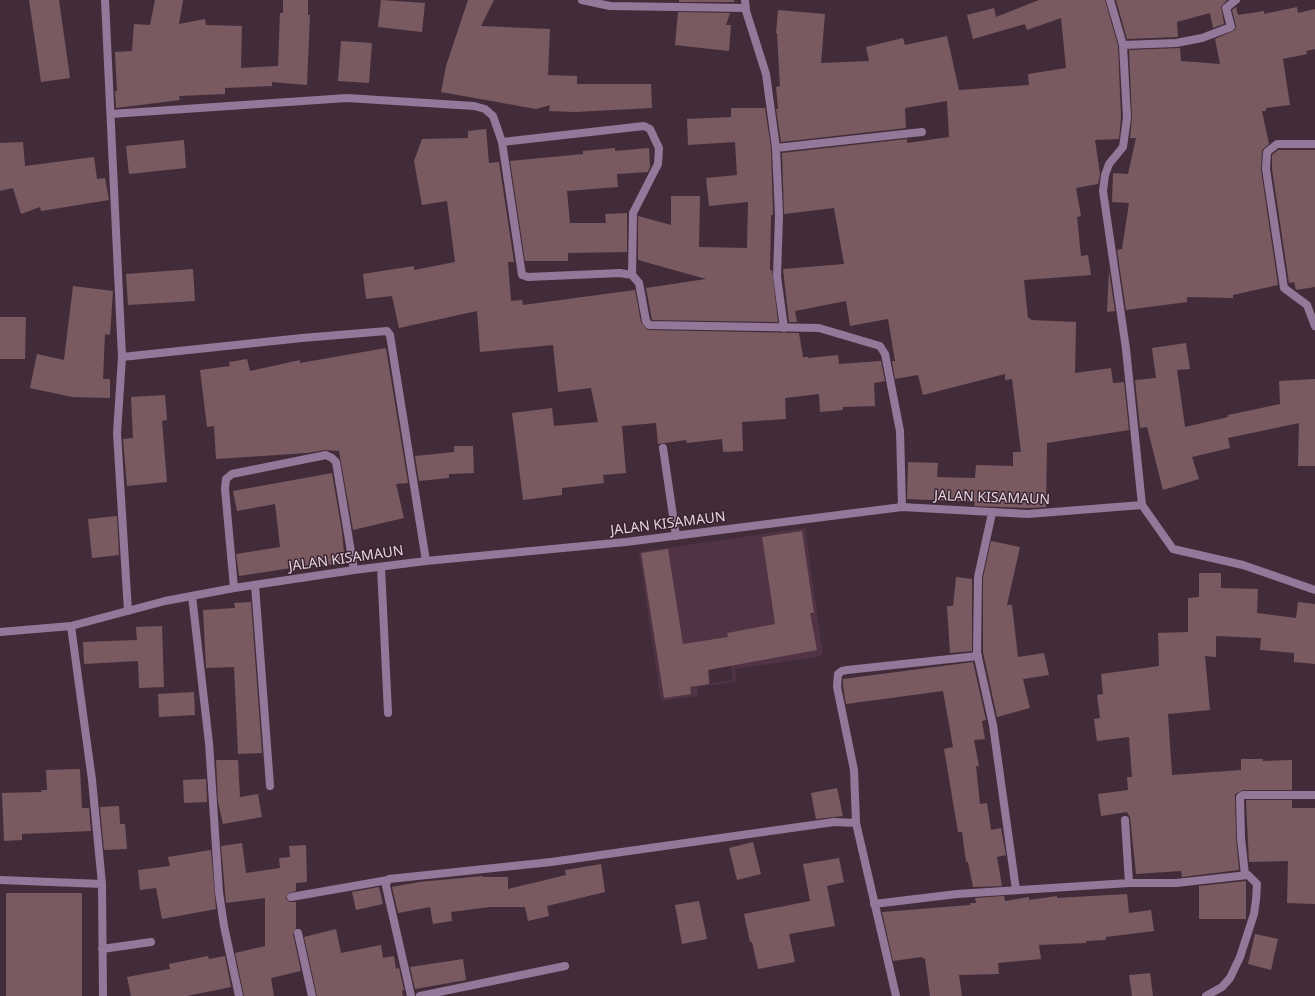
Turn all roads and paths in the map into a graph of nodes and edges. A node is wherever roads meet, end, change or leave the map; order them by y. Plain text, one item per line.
1 (105, 0) edge
2 (582, 0) edge
3 (1110, 0) edge
4 (1236, 0) edge
5 (746, 4) edge
6 (1123, 45) junction
7 (111, 114) junction
8 (922, 132) dead end
9 (502, 142) junction
10 (1315, 144) edge
11 (776, 148) junction
12 (632, 275) junction
13 (1315, 326) edge
14 (784, 328) junction
15 (122, 357) junction
16 (663, 448) dead end
17 (1142, 505) junction
18 (902, 507) junction
19 (992, 513) junction
20 (676, 536) junction
21 (426, 561) junction
22 (381, 567) junction
23 (354, 570) junction
24 (255, 585) junction
25 (234, 588) junction
26 (1315, 590) edge
27 (192, 596) junction
28 (128, 611) junction
29 (71, 626) junction
30 (0, 632) edge
31 (978, 656) junction
32 (388, 713) dead end
33 (270, 786) dead end
34 (1315, 795) edge
35 (1125, 820) dead end
36 (856, 823) junction
37 (1245, 875) junction
38 (0, 880) edge
39 (388, 880) junction
40 (1129, 883) junction
41 (102, 884) junction
42 (1016, 890) junction
43 (291, 897) dead end
44 (874, 904) junction
45 (298, 932) dead end
46 (151, 942) dead end
47 (102, 949) junction
48 (564, 966) dead end
49 (103, 996) edge
50 (239, 996) edge
51 (312, 996) edge
52 (411, 996) edge
53 (420, 996) edge
54 (896, 996) edge
55 (1206, 996) edge

1 - 7 street
2 - 5 street
3 - 6 street
4 - 6 street
5 - 11 street
6 - 17 street
7 - 9 street
7 - 15 street
8 - 11 street
9 - 12 street
9 - 12 street
10 - 13 street
11 - 14 street
12 - 14 street
14 - 18 street
15 - 21 street
15 - 28 street
16 - 20 street
17 - 19 street, JALAN KISAMAUN
17 - 26 street
18 - 19 street, JALAN KISAMAUN
18 - 20 street, JALAN KISAMAUN
19 - 31 street
20 - 21 street, JALAN KISAMAUN
21 - 22 street, JALAN KISAMAUN
22 - 23 street, JALAN KISAMAUN
22 - 32 street
23 - 24 street, JALAN KISAMAUN
23 - 25 street
24 - 25 street, JALAN KISAMAUN
24 - 33 street
25 - 27 street, JALAN KISAMAUN
27 - 28 street, JALAN KISAMAUN
27 - 50 street
28 - 29 street, JALAN KISAMAUN
29 - 30 street, JALAN KISAMAUN
29 - 41 street
31 - 36 street
31 - 42 street
34 - 37 street
35 - 40 street
36 - 39 street
36 - 44 street
37 - 40 street
37 - 55 street
38 - 41 street
39 - 43 street
39 - 52 street
40 - 42 street
41 - 47 street
42 - 44 street
44 - 54 street
45 - 51 street
46 - 47 street
47 - 49 street
48 - 53 street

